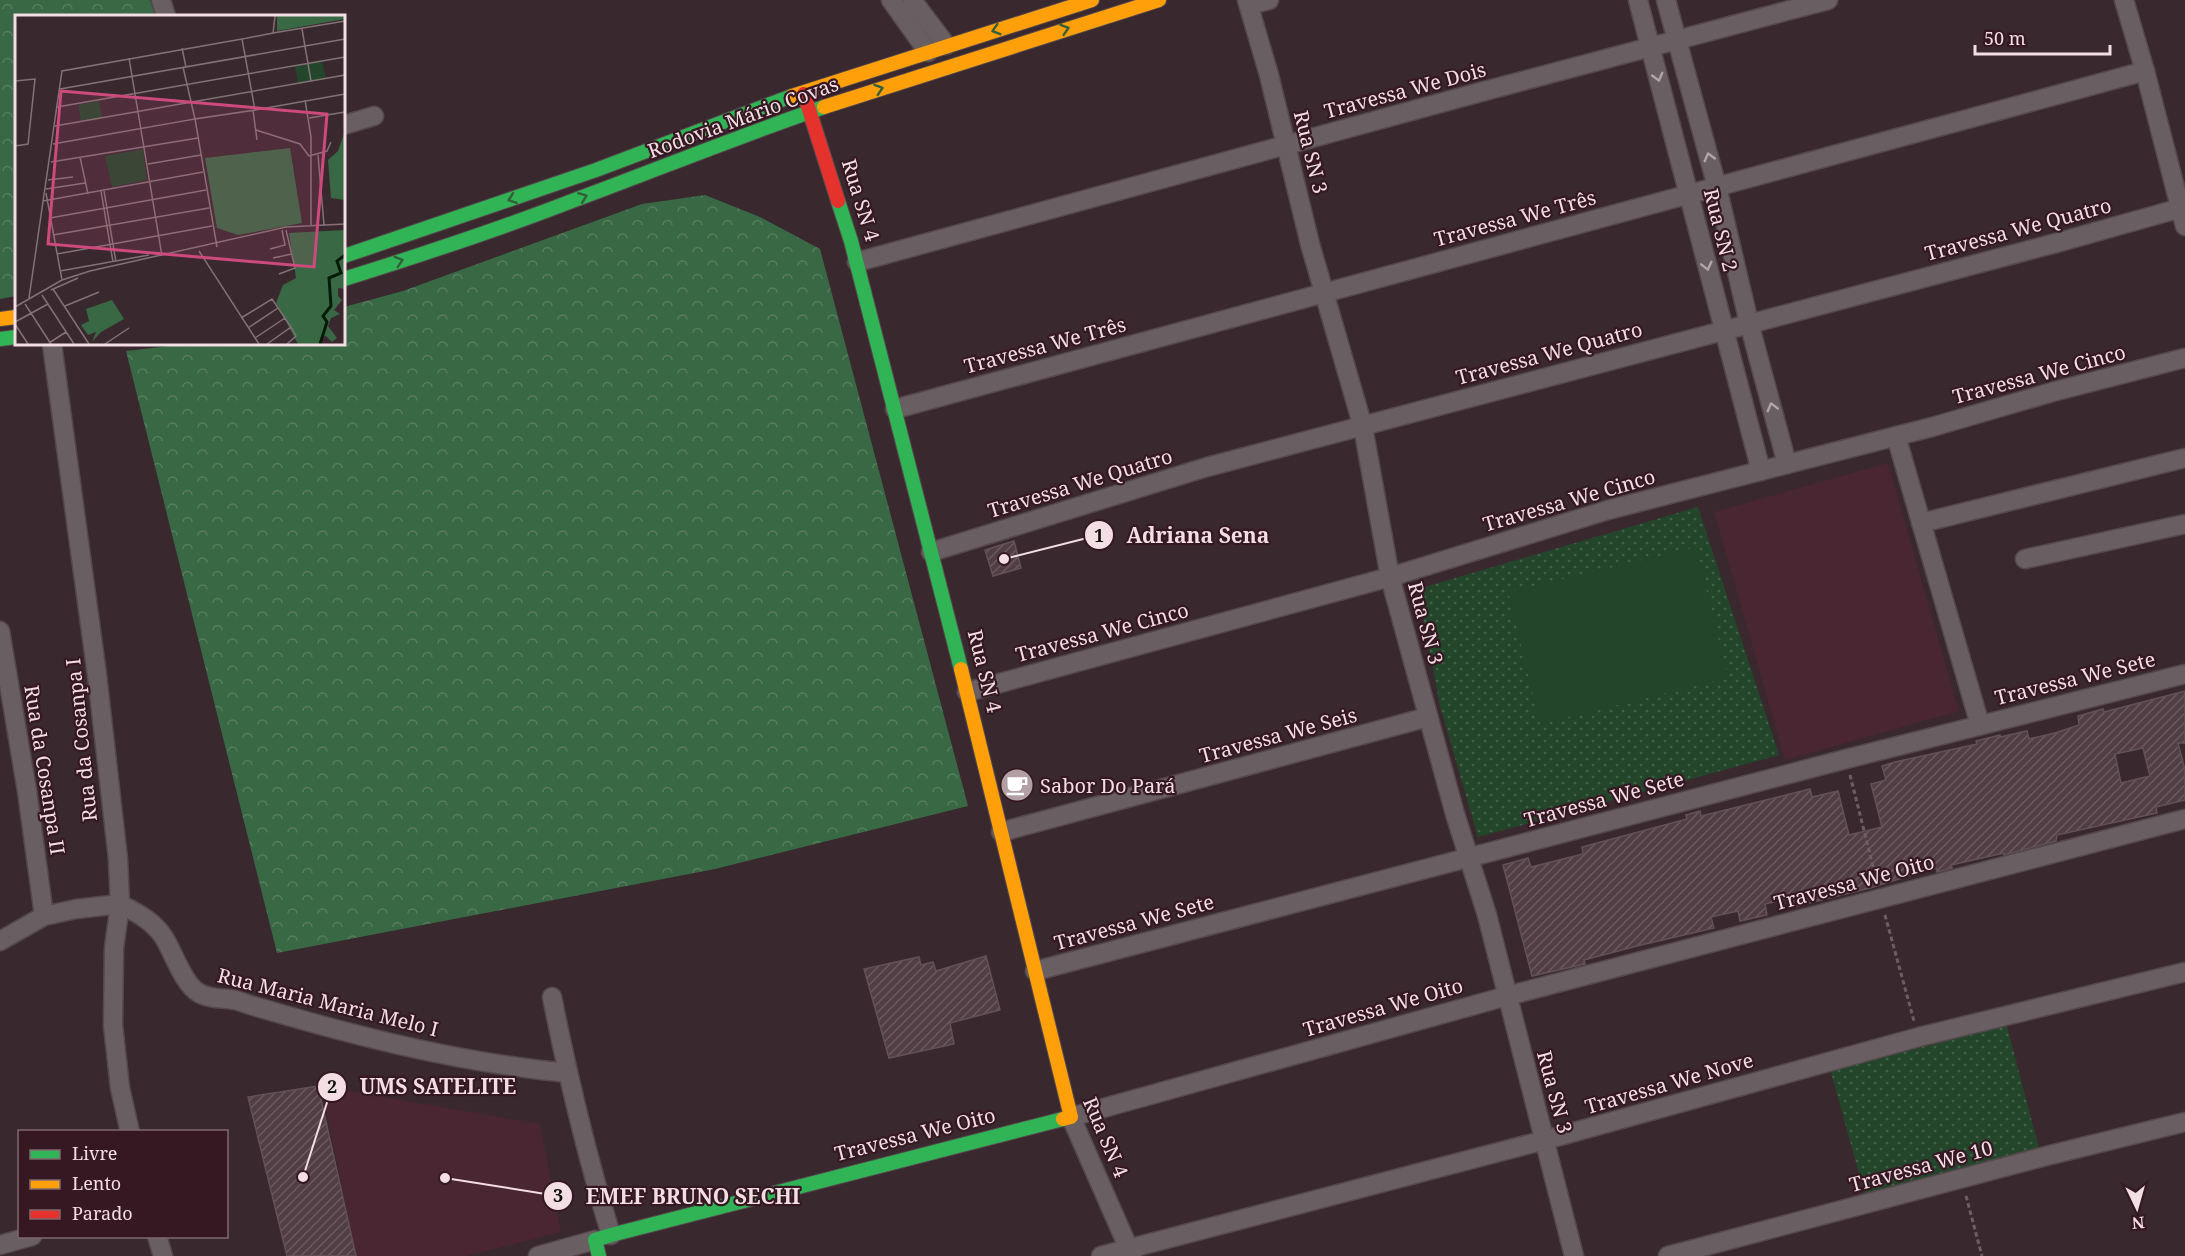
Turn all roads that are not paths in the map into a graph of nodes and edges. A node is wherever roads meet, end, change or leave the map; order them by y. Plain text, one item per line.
1 (161, 0) edge
2 (891, 0) edge
3 (912, 0) edge
4 (1092, 0) edge
5 (1159, 0) edge
6 (1269, 0) edge
7 (1638, 0) edge
8 (1666, 0) edge
9 (1828, 0) edge
10 (2124, 0) edge
11 (1248, 3) edge
12 (166, 15) edge
13 (1677, 40) junction
14 (945, 45) junction
15 (1650, 48) junction
16 (928, 52) junction
17 (2145, 71) junction
18 (804, 92) junction
19 (810, 112) junction
20 (374, 116) dead end
21 (345, 125) edge
22 (1286, 146) junction
23 (1717, 187) junction
24 (1690, 194) junction
25 (2183, 217) edge
26 (345, 256) edge
27 (856, 262) junction
28 (345, 279) edge
29 (1324, 293) junction
30 (15, 316) edge
31 (0, 319) edge
32 (1749, 323) junction
33 (1724, 331) junction
34 (15, 337) edge
35 (0, 339) edge
36 (52, 345) edge
37 (2185, 358) edge
38 (895, 409) junction
39 (1363, 427) junction
40 (1896, 436) junction
41 (2185, 458) edge
42 (1787, 464) junction
43 (1761, 471) junction
44 (1921, 523) junction
45 (2185, 525) edge
46 (931, 552) junction
47 (2025, 559) dead end
48 (1390, 577) junction
49 (0, 631) edge
50 (2185, 674) edge
51 (968, 692) junction
52 (1428, 717) junction
53 (1980, 725) junction
54 (2185, 819) edge
55 (1001, 832) junction
56 (1469, 857) junction
57 (120, 904) junction
58 (44, 916) junction
59 (0, 941) edge
60 (1035, 971) junction
61 (2185, 972) edge
62 (1507, 996) junction
63 (552, 997) dead end
64 (567, 1073) junction
65 (1071, 1117) junction
66 (2185, 1122) edge
67 (130, 1130) edge
68 (1545, 1140) junction
69 (25, 1238) edge
70 (158, 1238) edge
71 (602, 1244) edge
72 (0, 1245) edge
73 (1131, 1252) edge
74 (163, 1256) edge
75 (538, 1256) edge
76 (1101, 1256) edge
77 (1574, 1256) edge
78 (1668, 1256) edge

1 - 12 street
2 - 16 street
3 - 14 street
4 -> 14 main road, Rodovia Mário Covas
19 -> 5 main road, Rodovia Mário Covas
6 - 11 street
7 - 15 street, Rua SN 2
8 - 13 street, Rua SN 2
9 - 13 street, Travessa We Dois
10 - 17 street
11 - 22 street, Rua SN 3
13 - 15 street, Travessa We Dois
23 -> 13 street, Rua SN 2
14 - 16 main road, Rodovia Mário Covas
15 - 22 street, Travessa We Dois
15 -> 24 street, Rua SN 2
16 - 18 main road, Rodovia Mário Covas
17 - 23 street, Travessa We Três
17 - 25 street
18 - 19 main road, Rua SN 4
18 -> 26 main road, Rodovia Mário Covas
19 - 27 main road, Rua SN 4
28 -> 19 main road, Rodovia Mário Covas
20 - 21 street
22 - 27 street, Travessa We Dois
22 - 29 street, Rua SN 3
23 - 24 street, Travessa We Três
23 - 32 street, Rua SN 2
24 - 29 street, Travessa We Três
24 -> 33 street, Rua SN 2
25 - 32 street, Travessa We Quatro
27 - 38 main road, Rua SN 4
29 - 38 street, Travessa We Três
29 - 39 street, Rua SN 3
30 - 31 main road
32 - 33 street, Travessa We Quatro
42 -> 32 street, Rua SN 2
33 - 39 street, Travessa We Quatro
33 - 43 street, Rua SN 2
34 - 35 main road
36 - 57 street, Rua da Cosanpa I
37 - 40 street, Travessa We Cinco
38 - 46 main road, Rua SN 4
39 - 46 street, Travessa We Quatro
39 - 48 street, Rua SN 3
40 - 42 street, Travessa We Cinco
40 - 44 street
41 - 44 street
42 - 43 street, Travessa We Cinco
43 - 48 street, Travessa We Cinco
44 - 53 street
45 - 47 street
46 - 51 main road, Rua SN 4
48 - 51 street, Travessa We Cinco
48 - 52 street, Rua SN 3
49 - 58 street, Rua da Cosanpa II
50 - 53 street, Travessa We Sete
51 - 55 main road, Rua SN 4
52 - 55 street, Travessa We Seis
52 - 56 street, Rua SN 3
53 - 56 street, Travessa We Sete
54 - 62 street, Travessa We Oito
55 - 60 main road, Rua SN 4
56 - 60 street, Travessa We Sete
56 - 62 street, Rua SN 3
57 - 58 street
57 - 64 street, Rua Maria Maria Melo I
57 - 67 street, Rua da Cosanpa I
58 - 59 street
60 - 65 main road, Rua SN 4
61 - 68 street, Travessa We Nove
62 - 65 street, Travessa We Oito
62 - 68 street, Rua SN 3
63 - 64 street
64 - 71 street
65 - 71 main road, Travessa We Oito
65 - 73 street, Rua SN 4
66 - 78 street, Travessa We 10
68 - 73 street, Travessa We Nove
68 - 77 street, Rua SN 3
69 - 72 street
70 - 74 street
71 - 75 street
73 - 76 street, Travessa We Nove

